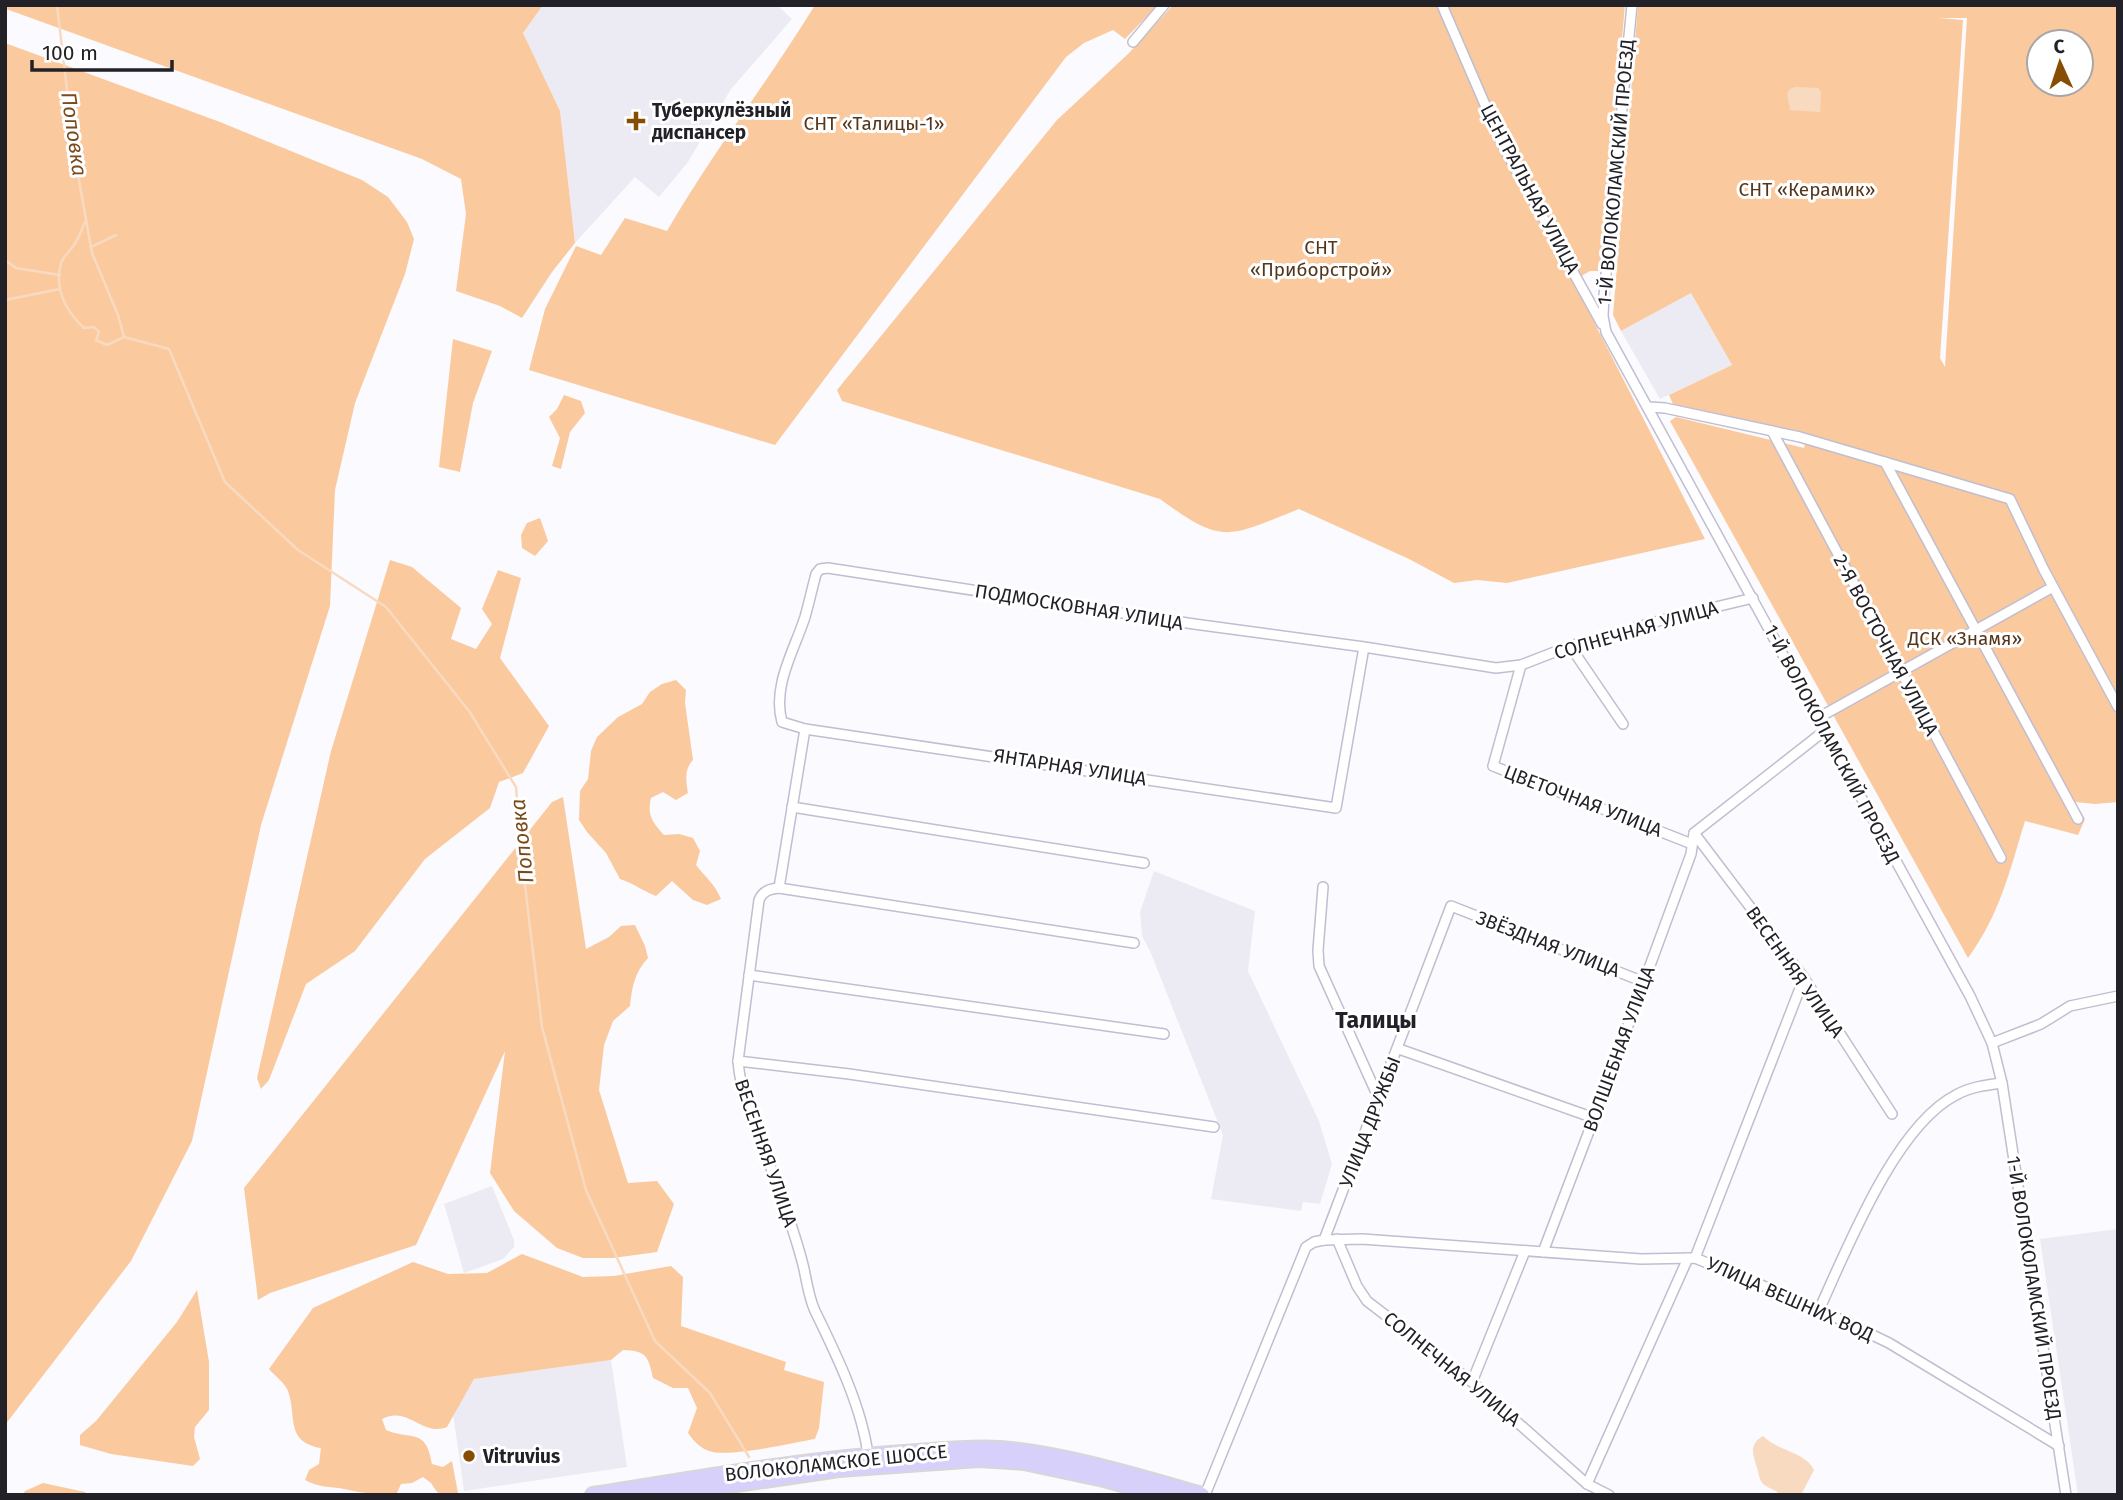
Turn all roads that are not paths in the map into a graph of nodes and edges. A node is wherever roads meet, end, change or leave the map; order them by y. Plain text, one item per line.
1 (1164, 5) edge
2 (1442, 5) edge
3 (1632, 5) edge
4 (1133, 42) dead end
5 (1606, 332) junction
6 (1648, 407) junction
7 (1772, 431) junction
8 (1885, 462) junction
9 (2053, 587) junction
10 (1753, 598) junction
11 (1977, 630) junction
12 (1570, 646) junction
13 (1364, 647) junction
14 (1521, 665) junction
15 (1900, 673) junction
16 (2118, 707) edge
17 (1816, 719) junction
18 (1623, 724) dead end
19 (804, 729) junction
20 (1823, 732) junction
21 (792, 807) junction
22 (2078, 820) dead end
23 (1694, 833) junction
24 (1692, 844) junction
25 (2001, 858) dead end
26 (1144, 863) dead end
27 (1323, 887) dead end
28 (779, 888) junction
29 (1451, 906) joint
30 (1134, 943) dead end
31 (749, 975) junction
32 (1804, 978) junction
33 (1644, 982) junction
34 (2118, 996) edge
35 (1164, 1034) dead end
36 (1992, 1043) junction
37 (1399, 1049) junction
38 (738, 1061) junction
39 (2002, 1083) junction
40 (1379, 1099) junction
41 (1892, 1114) dead end
42 (1594, 1118) junction
43 (1214, 1127) dead end
44 (1338, 1239) junction
45 (1324, 1240) junction
46 (1525, 1251) junction
47 (1542, 1252) junction
48 (1691, 1258) junction
49 (1819, 1310) junction
50 (1472, 1382) junction
51 (2059, 1446) junction
52 (868, 1455) junction
53 (1587, 1484) junction
54 (593, 1495) edge
55 (662, 1495) edge
56 (1162, 1495) edge
57 (1204, 1495) edge
58 (1609, 1495) edge
59 (2066, 1495) edge

1 - 4 street
2 - 5 street, ЦЕНТРАЛЬНАЯ УЛИЦА
3 - 5 street, 1-Й ВОЛОКОЛАМСКИЙ ПРОЕЗД
5 - 6 street, 1-Й ВОЛОКОЛАМСКИЙ ПРОЕЗД
6 - 7 street
6 - 10 street, 1-Й ВОЛОКОЛАМСКИЙ ПРОЕЗД
7 - 8 street
7 - 15 street, 2-Я ВОСТОЧНАЯ УЛИЦА
8 - 9 street
8 - 11 street
9 - 11 street
9 - 16 street
10 - 12 street, СОЛНЕЧНАЯ УЛИЦА
10 - 17 street, 1-Й ВОЛОКОЛАМСКИЙ ПРОЕЗД
11 - 15 street
11 - 22 street
12 - 14 street, СОЛНЕЧНАЯ УЛИЦА
12 - 18 street
13 - 14 street, ПОДМОСКОВНАЯ УЛИЦА
13 - 19 street, ЯНТАРНАЯ УЛИЦА
13 - 19 street, ПОДМОСКОВНАЯ УЛИЦА
14 - 24 street, ЦВЕТОЧНАЯ УЛИЦА
15 - 17 street
15 - 25 street, 2-Я ВОСТОЧНАЯ УЛИЦА
17 - 20 street, 1-Й ВОЛОКОЛАМСКИЙ ПРОЕЗД
19 - 21 street
20 - 23 street
20 - 36 street, 1-Й ВОЛОКОЛАМСКИЙ ПРОЕЗД
21 - 26 street
21 - 28 street
23 - 24 street, ВОЛШЕБНАЯ УЛИЦА
23 - 32 street, ВЕСЕННЯЯ УЛИЦА
24 - 33 street, ВОЛШЕБНАЯ УЛИЦА
27 - 40 street
28 - 30 street
28 - 31 street, ВЕСЕННЯЯ УЛИЦА
29 - 33 street, ЗВЁЗДНАЯ УЛИЦА
29 - 37 street, УЛИЦА ДРУЖБЫ
31 - 35 street
31 - 38 street, ВЕСЕННЯЯ УЛИЦА
32 - 41 street, ВЕСЕННЯЯ УЛИЦА
32 - 48 street
33 - 42 street, ВОЛШЕБНАЯ УЛИЦА
34 - 36 street
36 - 39 street, 1-Й ВОЛОКОЛАМСКИЙ ПРОЕЗД
37 - 40 street, УЛИЦА ДРУЖБЫ
37 - 42 street
38 - 43 street
38 - 52 street, ВЕСЕННЯЯ УЛИЦА
39 - 49 street
39 - 51 street, 1-Й ВОЛОКОЛАМСКИЙ ПРОЕЗД
40 - 45 street, УЛИЦА ДРУЖБЫ
42 - 47 street, ВОЛШЕБНАЯ УЛИЦА
44 - 45 street, УЛИЦА ВЕШНИХ ВОД
44 - 46 street, УЛИЦА ВЕШНИХ ВОД
44 - 50 street, СОЛНЕЧНАЯ УЛИЦА
45 - 57 street
46 - 47 street, УЛИЦА ВЕШНИХ ВОД
46 - 50 street
47 - 48 street, УЛИЦА ВЕШНИХ ВОД
48 - 49 street, УЛИЦА ВЕШНИХ ВОД
48 - 53 street
49 - 51 street, УЛИЦА ВЕШНИХ ВОД
50 - 53 street, СОЛНЕЧНАЯ УЛИЦА
51 - 59 street, 1-Й ВОЛОКОЛАМСКИЙ ПРОЕЗД
52 - 54 main road, ВОЛОКОЛАМСКОЕ ШОССЕ
52 - 57 main road, ВОЛОКОЛАМСКОЕ ШОССЕ
53 - 58 street, СОЛНЕЧНАЯ УЛИЦА
55 - 56 main road, ВОЛОКОЛАМСКОЕ ШОССЕ

